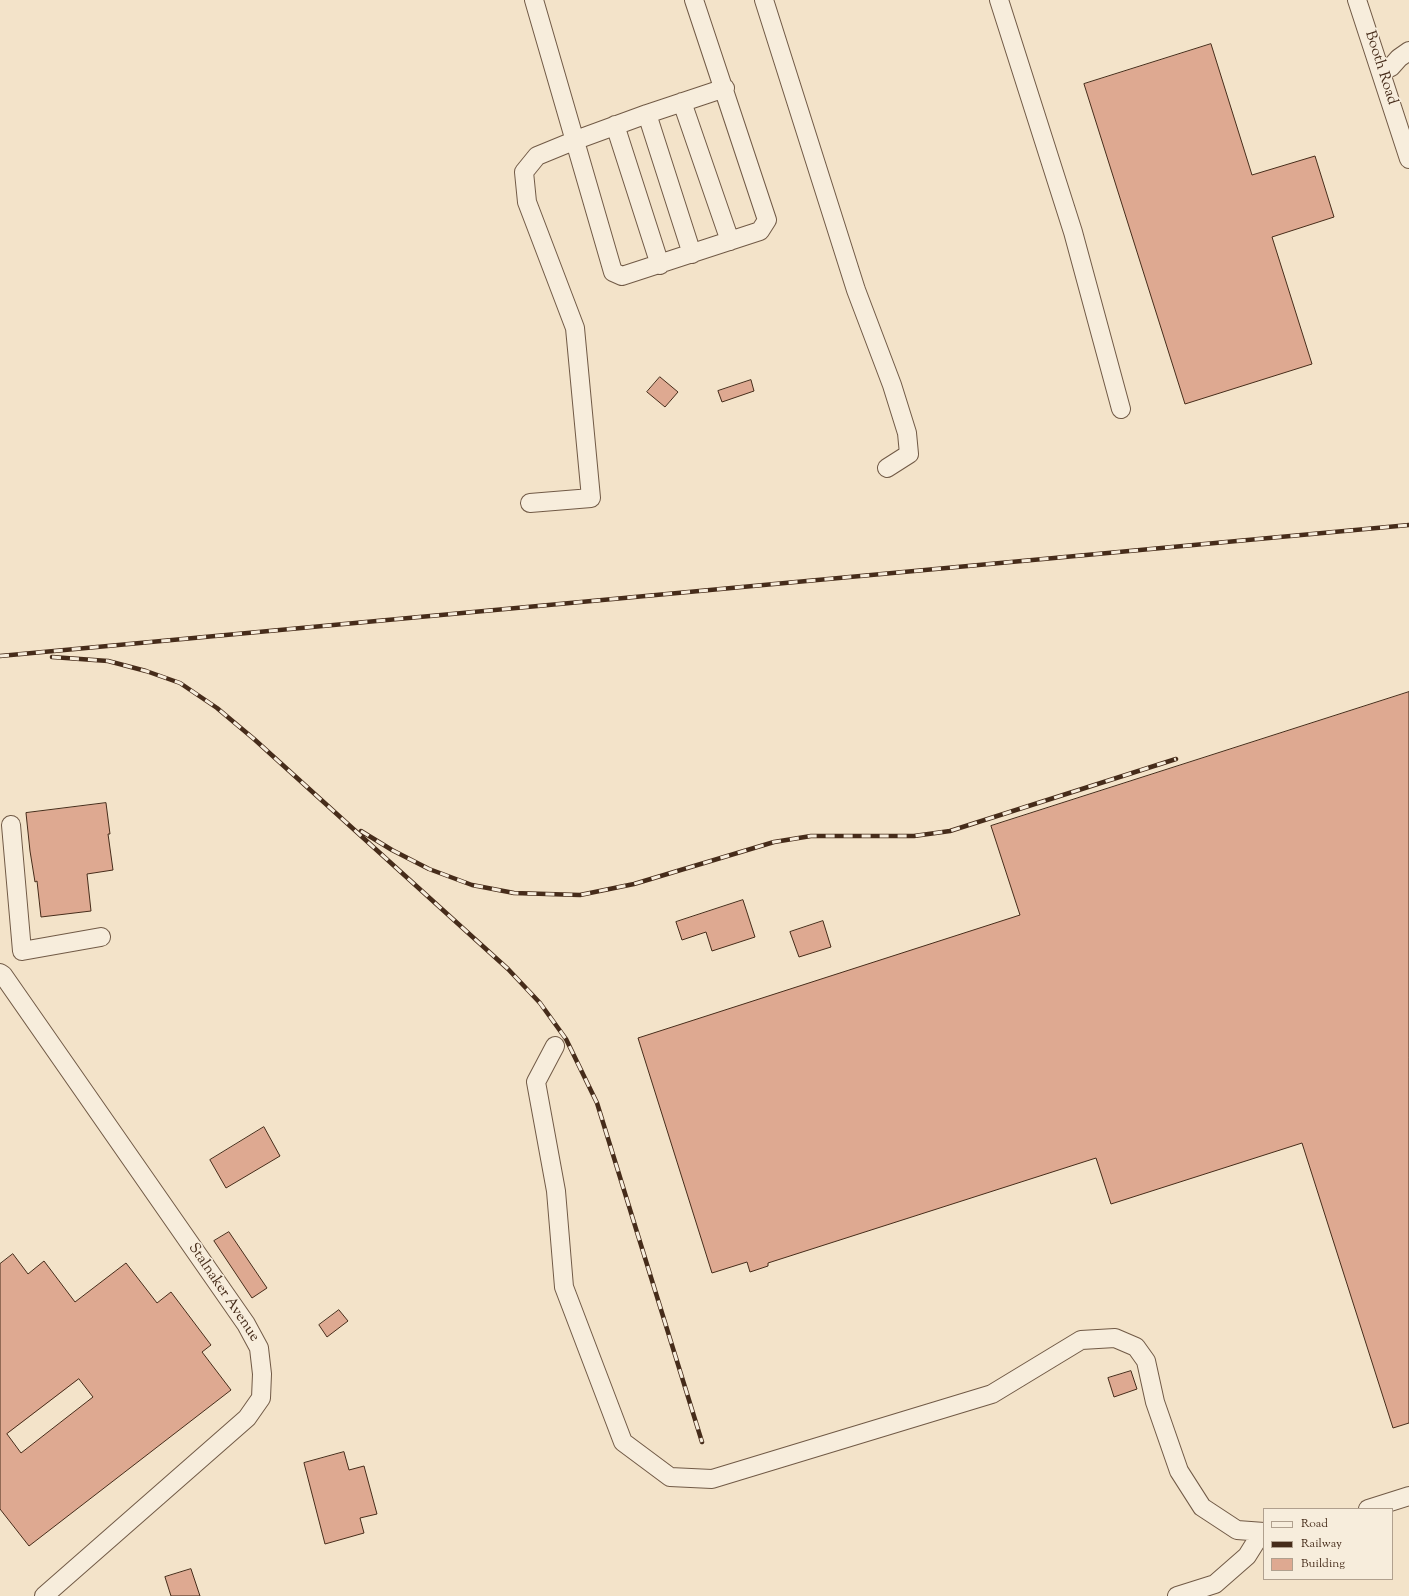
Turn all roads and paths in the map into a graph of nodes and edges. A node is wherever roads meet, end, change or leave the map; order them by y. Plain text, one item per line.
1 (534, 0) edge
2 (694, 0) edge
3 (764, 0) edge
4 (999, 0) edge
5 (1357, 0) edge
6 (1409, 51) edge
7 (1381, 72) junction
8 (725, 88) junction
9 (682, 102) junction
10 (647, 114) junction
11 (615, 125) junction
12 (576, 140) junction
13 (1409, 159) edge
14 (730, 241) junction
15 (692, 254) junction
16 (660, 265) junction
17 (1122, 409) dead end
18 (887, 468) dead end
19 (530, 503) dead end
20 (11, 824) dead end
21 (101, 936) dead end
22 (22, 951) junction
23 (2, 974) edge
24 (555, 1046) dead end
25 (1409, 1496) edge
26 (1371, 1508) edge
27 (1263, 1532) edge
28 (44, 1596) edge
29 (1177, 1596) edge

1 - 12 street
2 - 8 street
3 - 18 street
4 - 17 street
5 - 7 street, Booth Road
6 - 7 street
7 - 13 street, Booth Road
8 - 9 street
8 - 14 street
9 - 10 street
9 - 14 street
10 - 11 street
10 - 15 street
11 - 12 street
11 - 16 street
12 - 16 street
12 - 19 street
14 - 15 street
15 - 16 street
20 - 22 street
21 - 22 street
22 - 23 street
23 - 28 street, Stalnaker Avenue
24 - 27 street
25 - 26 street
27 - 29 street

